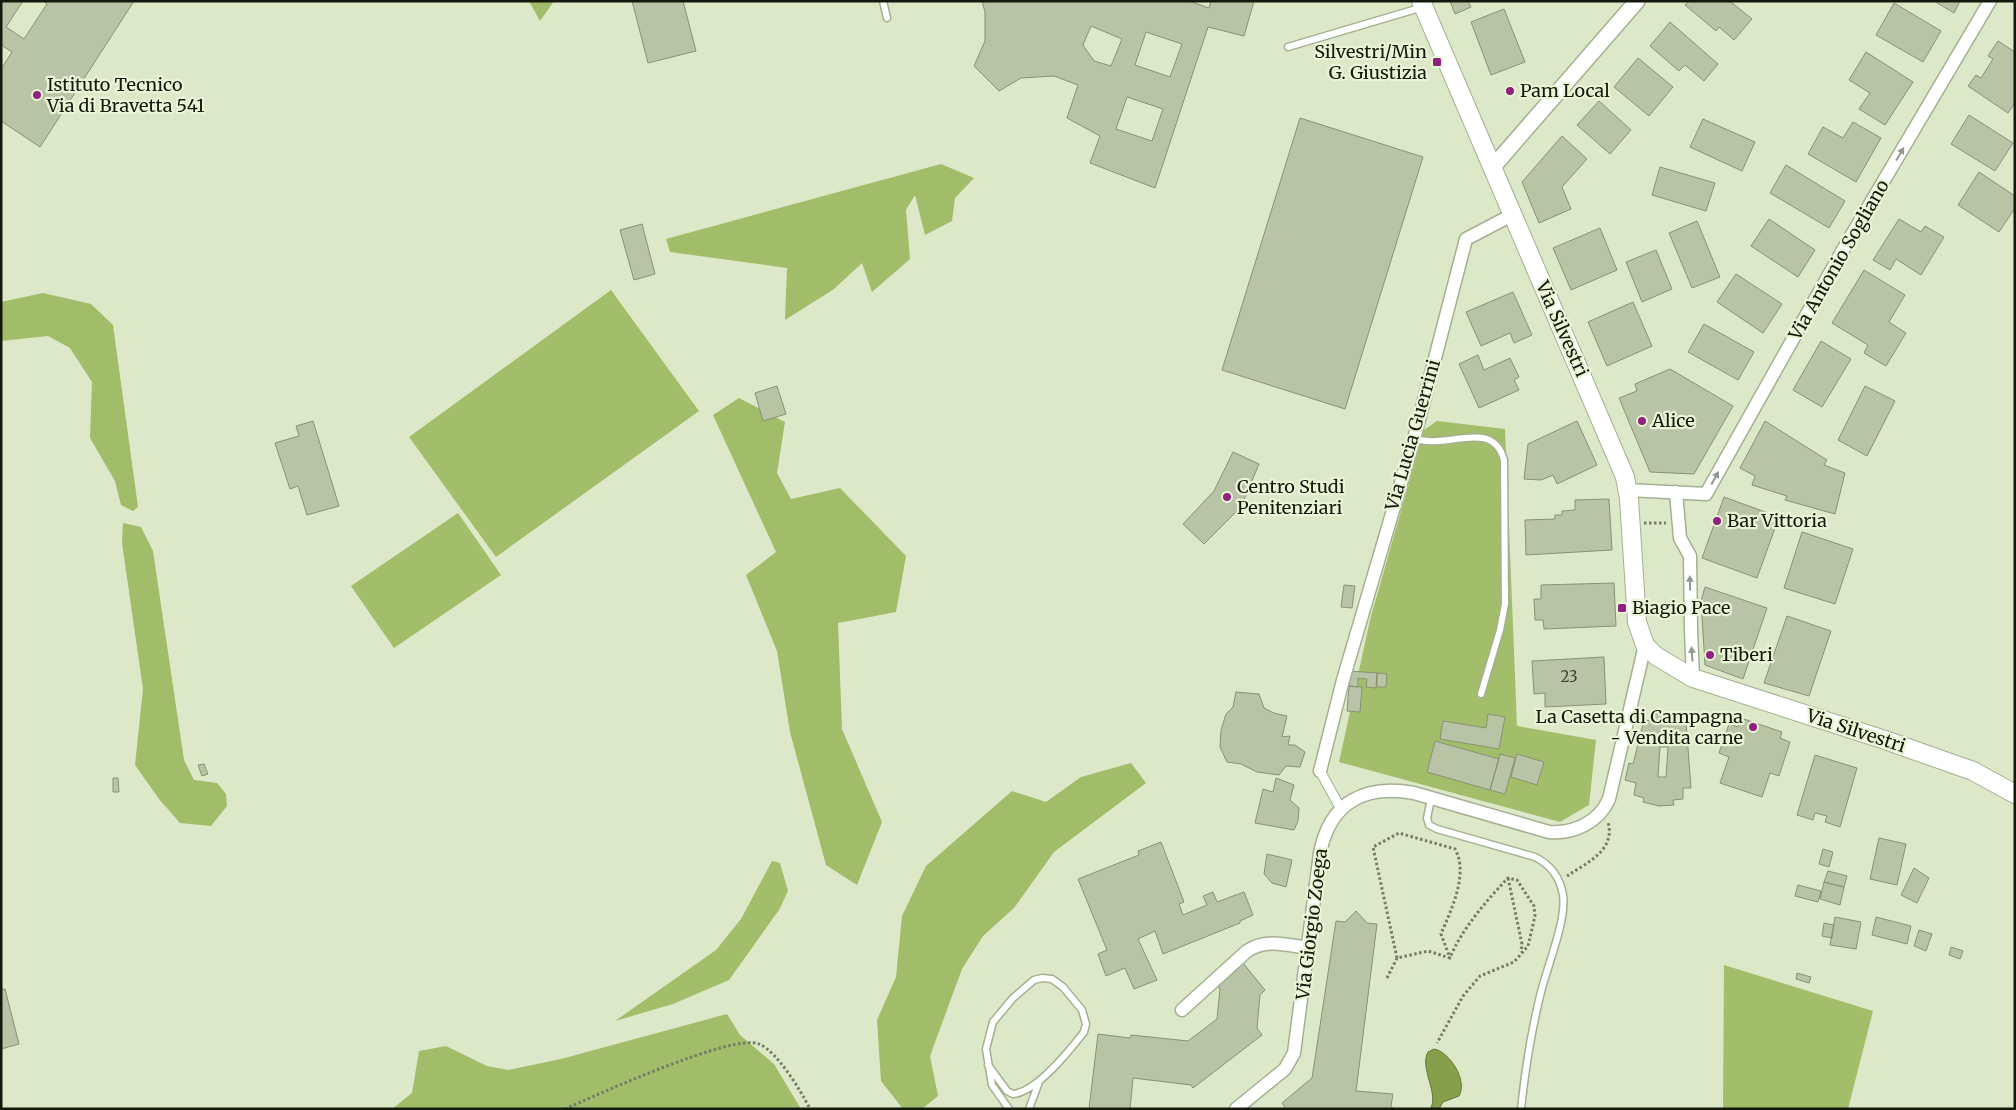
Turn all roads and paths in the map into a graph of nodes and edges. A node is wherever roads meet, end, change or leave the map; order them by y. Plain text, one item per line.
1 (883, 1) edge
2 (1638, 1) edge
3 (1990, 1) edge
4 (1423, 4) edge
5 (886, 18) dead end
6 (1288, 47) dead end
7 (1492, 168) junction
8 (1512, 214) junction
9 (1414, 439) junction
10 (1628, 490) junction
11 (1676, 492) junction
12 (1645, 645) junction
13 (1694, 678) junction
14 (1481, 694) dead end
15 (1320, 771) joint
16 (2015, 794) edge
17 (1431, 799) junction
18 (1341, 809) junction
19 (1609, 835) dead end
20 (1568, 876) dead end
21 (1508, 878) junction
22 (1308, 948) junction
23 (1521, 953) junction
24 (1397, 958) junction
25 (1450, 958) junction
26 (1387, 978) dead end
27 (1182, 1010) dead end
28 (1437, 1043) dead end
29 (988, 1065) junction
30 (1040, 1081) junction
31 (565, 1109) edge
32 (810, 1109) edge
33 (1009, 1109) edge
34 (1029, 1109) edge
35 (1236, 1109) edge
36 (1521, 1109) edge

1 - 5 lane
2 - 7 street
11 -> 3 street, Via Antonio Sogliano
4 - 6 lane
4 - 7 main road, Via Silvestri
7 - 8 main road, Via Silvestri
8 - 9 street, Via Lucia Guerrini
8 - 10 main road, Via Silvestri
9 - 14 lane
9 - 15 street, Via Lucia Guerrini
10 - 11 street
10 - 12 main road, Via Silvestri
13 -> 11 street
12 - 13 main road, Via Silvestri
12 - 17 street, Via Giorgio Zoega
13 - 16 main road, Via Silvestri
15 - 18 street
17 - 18 street, Via Giorgio Zoega
17 - 36 lane
18 - 22 street, Via Giorgio Zoega
19 - 20 path
21 - 23 path
21 - 23 path
21 - 25 path
22 - 27 street
22 - 35 street, Via Giorgio Zoega
23 - 28 path
24 - 25 path
24 - 25 path
24 - 26 path
29 - 30 lane
29 - 30 lane
29 - 33 lane
30 - 34 lane
31 - 32 path

